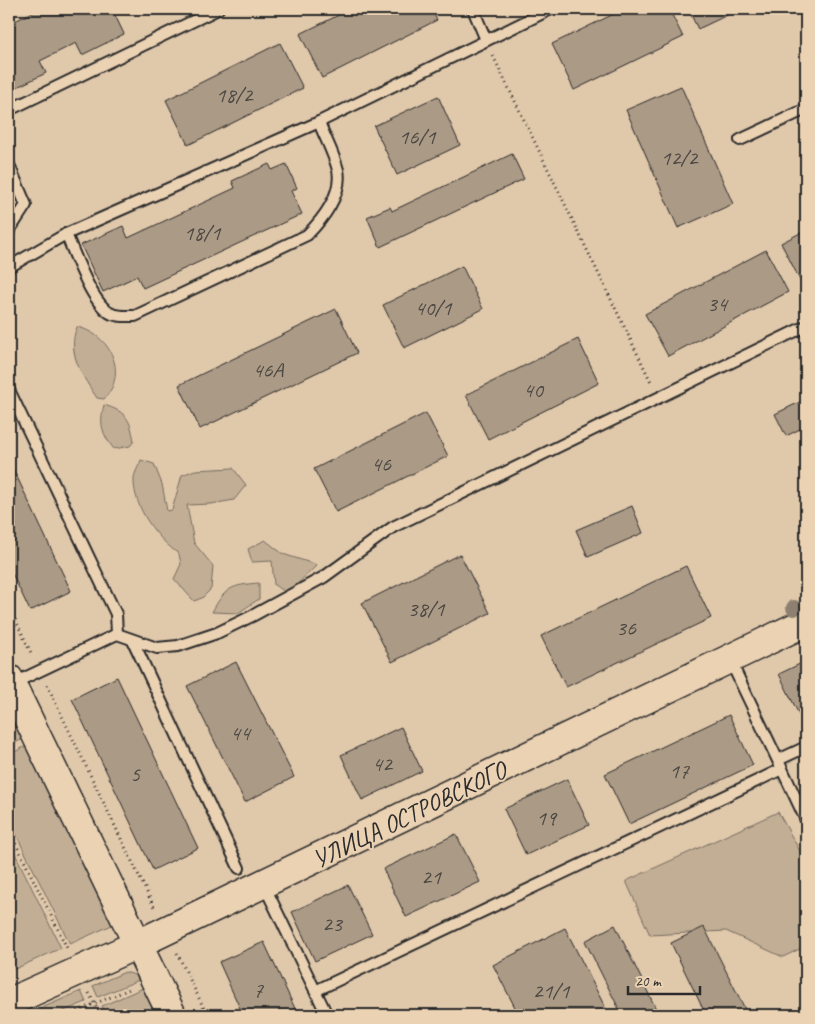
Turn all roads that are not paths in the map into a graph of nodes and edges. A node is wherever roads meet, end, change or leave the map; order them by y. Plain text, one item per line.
1 (218, 9) edge
2 (473, 9) edge
3 (552, 9) edge
4 (486, 40) junction
5 (806, 109) edge
6 (9, 110) edge
7 (319, 122) junction
8 (740, 140) dead end
9 (9, 165) edge
10 (9, 230) edge
11 (66, 234) junction
12 (9, 267) edge
13 (806, 326) edge
14 (9, 390) edge
15 (806, 622) edge
16 (117, 634) junction
17 (133, 641) junction
18 (730, 660) junction
19 (10, 682) edge
20 (806, 747) edge
21 (780, 764) junction
22 (806, 820) edge
23 (239, 868) dead end
24 (264, 884) junction
25 (138, 944) junction
26 (315, 991) junction
27 (12, 1006) edge
28 (172, 1015) edge
29 (327, 1015) edge

1 - 6 lane
2 - 4 lane
3 - 4 lane
4 - 7 lane
5 - 8 lane
7 - 11 lane
7 - 11 lane
9 - 10 lane
11 - 12 lane
13 - 17 lane
14 - 16 lane
15 - 18 street, УЛИЦА ОСТРОВСКОГО
16 - 17 lane
16 - 19 lane
17 - 23 lane
18 - 21 lane
18 - 24 street, УЛИЦА ОСТРОВСКОГО
19 - 25 street
20 - 21 lane
21 - 22 lane
21 - 26 lane
24 - 25 street, УЛИЦА ОСТРОВСКОГО
24 - 26 lane
25 - 27 street, УЛИЦА ОСТРОВСКОГО
25 - 28 street
26 - 29 lane

